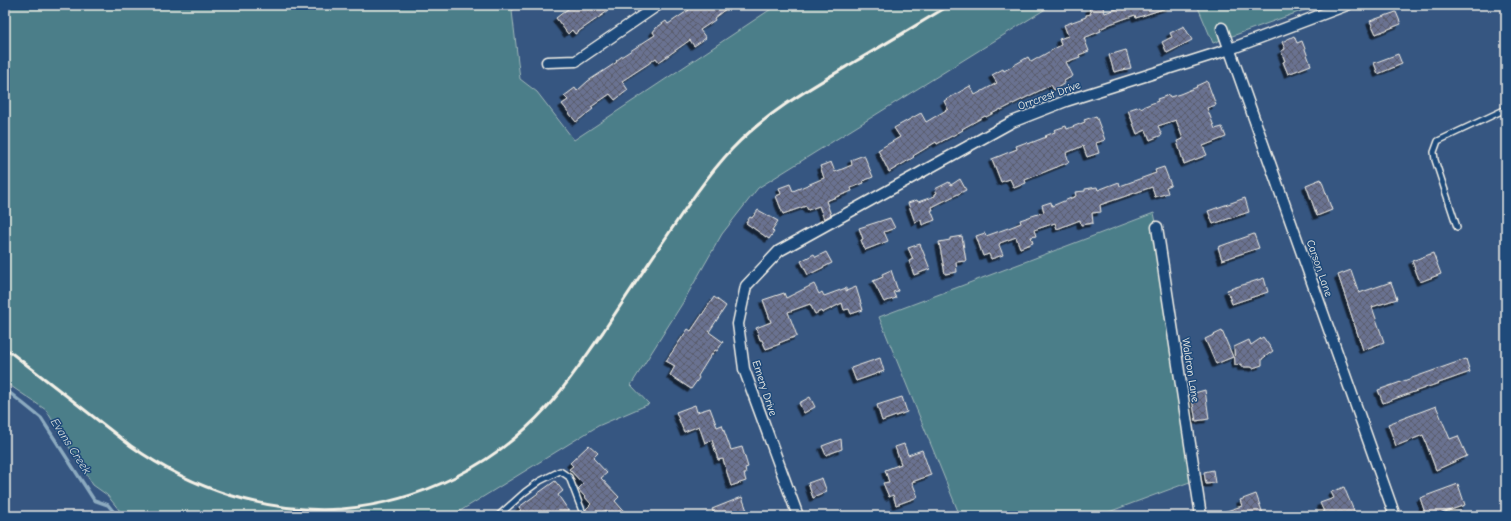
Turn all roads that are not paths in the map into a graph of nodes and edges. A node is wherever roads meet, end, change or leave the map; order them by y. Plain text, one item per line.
1 (658, 5) edge
2 (1347, 5) edge
3 (1222, 28) dead end
4 (1230, 49) junction
5 (547, 62) dead end
6 (1506, 109) edge
7 (1157, 227) dead end
8 (1457, 227) dead end
9 (779, 251) joint
10 (498, 516) edge
11 (584, 516) edge
12 (798, 516) edge
13 (1201, 516) edge
14 (1395, 516) edge

1 - 5 street
2 - 4 street, Orrcrest Drive
3 - 4 street, Carson Lane
4 - 9 street, Orrcrest Drive
4 - 14 street, Carson Lane
6 - 8 lane
7 - 13 street, Waldron Lane
9 - 12 street, Emery Drive
10 - 11 lane

